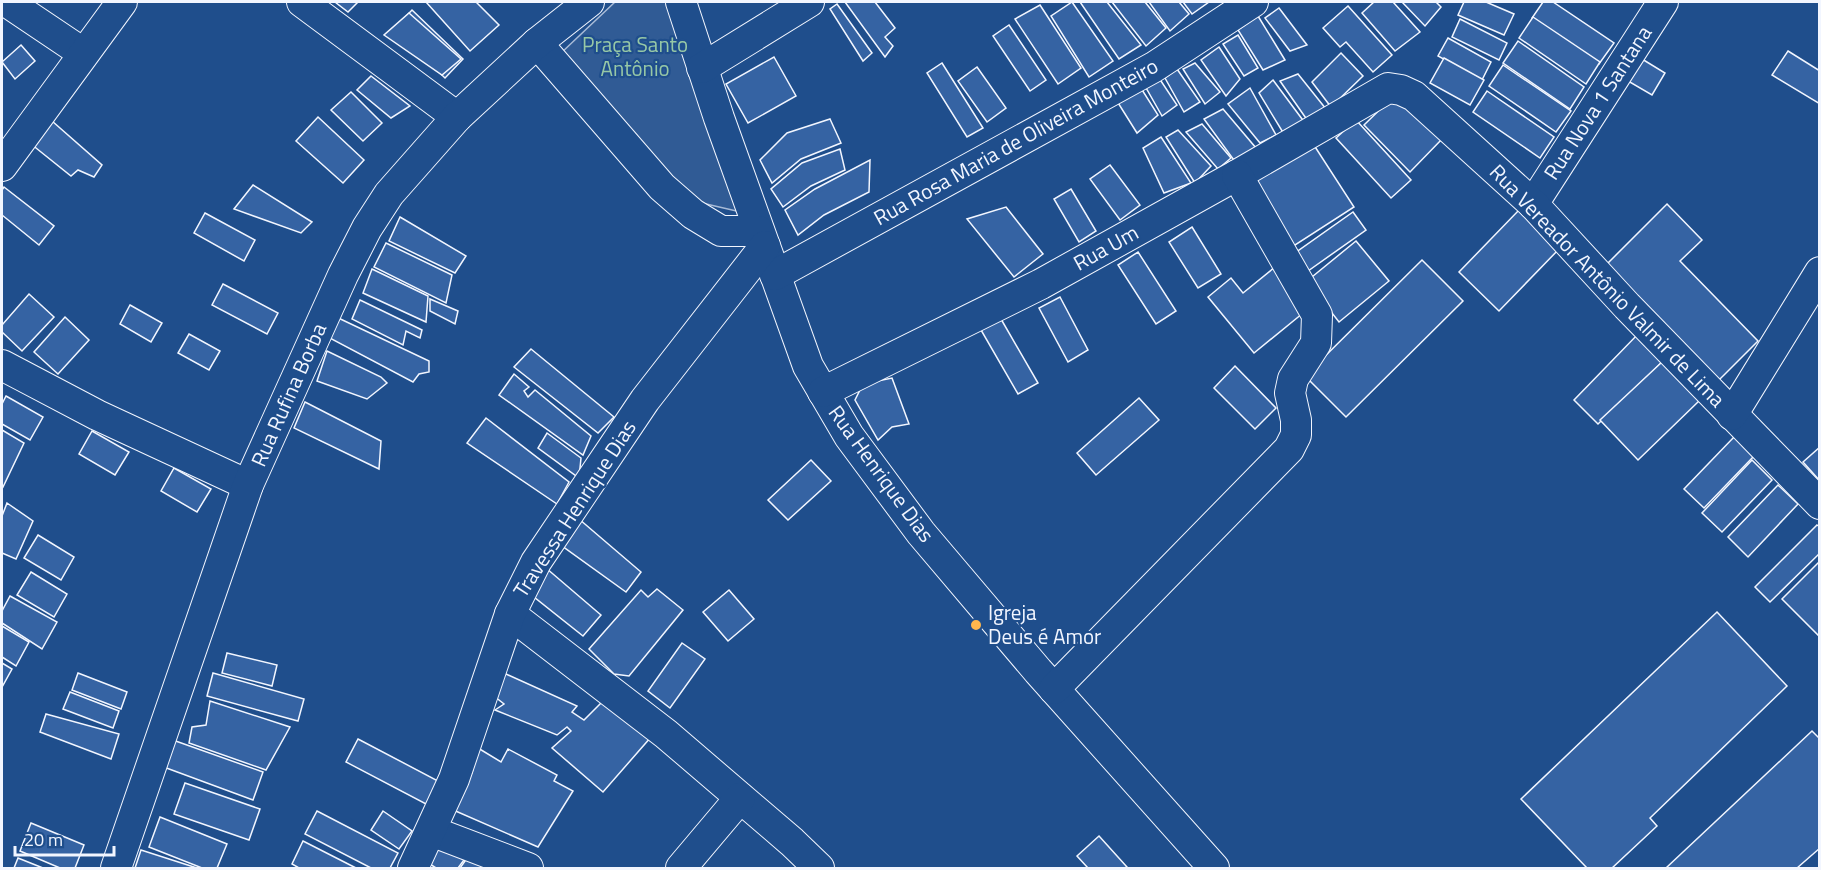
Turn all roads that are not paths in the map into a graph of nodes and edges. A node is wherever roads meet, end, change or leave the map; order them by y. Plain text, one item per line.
1 (7, 2) edge
2 (122, 2) edge
3 (302, 2) edge
4 (590, 2) edge
5 (681, 2) edge
6 (809, 2) edge
7 (1253, 2) edge
8 (1663, 2) edge
9 (537, 43) junction
10 (83, 53) junction
11 (702, 68) junction
12 (1381, 90) joint
13 (457, 117) junction
14 (2, 166) edge
15 (1237, 175) junction
16 (1533, 204) junction
17 (762, 238) junction
18 (1820, 272) edge
19 (775, 275) junction
20 (2, 366) edge
21 (823, 392) junction
22 (1732, 415) junction
23 (248, 485) junction
24 (1820, 504) edge
25 (510, 614) junction
26 (1054, 689) junction
27 (740, 798) junction
28 (431, 831) junction
29 (116, 868) edge
30 (413, 868) edge
31 (528, 868) edge
32 (681, 868) edge
33 (819, 868) edge
34 (1214, 868) edge

1 - 10 street
2 - 10 street
3 - 13 street
4 - 9 street, Rua Rufina Borba
5 - 11 street, Rua Henrique Dias
6 - 11 street
7 - 19 street, Rua Rosa Maria de Oliveira Monteiro
8 - 16 street, Rua Nova 1 Santana
9 - 13 street, Rua Rufina Borba
9 - 17 street
10 - 14 street
11 - 17 street, Rua Henrique Dias
12 - 15 street, Rua Um
12 - 16 street, Rua Vereador Antônio Valmir de Lima
13 - 23 street, Rua Rufina Borba
15 - 21 street, Rua Um
15 - 26 street
16 - 22 street, Rua Vereador Antônio Valmir de Lima
17 - 19 street, Rua Henrique Dias
17 - 25 street, Travessa Henrique Dias
18 - 22 street
19 - 21 street, Rua Henrique Dias
20 - 23 street
21 - 26 street, Rua Henrique Dias
22 - 24 street, Rua Vereador Antônio Valmir de Lima
23 - 29 street, Rua Rufina Borba
25 - 27 street
25 - 28 street, Travessa Henrique Dias
26 - 34 street, Rua Henrique Dias
27 - 32 street
27 - 33 street
28 - 30 street, Travessa Henrique Dias
28 - 31 street

